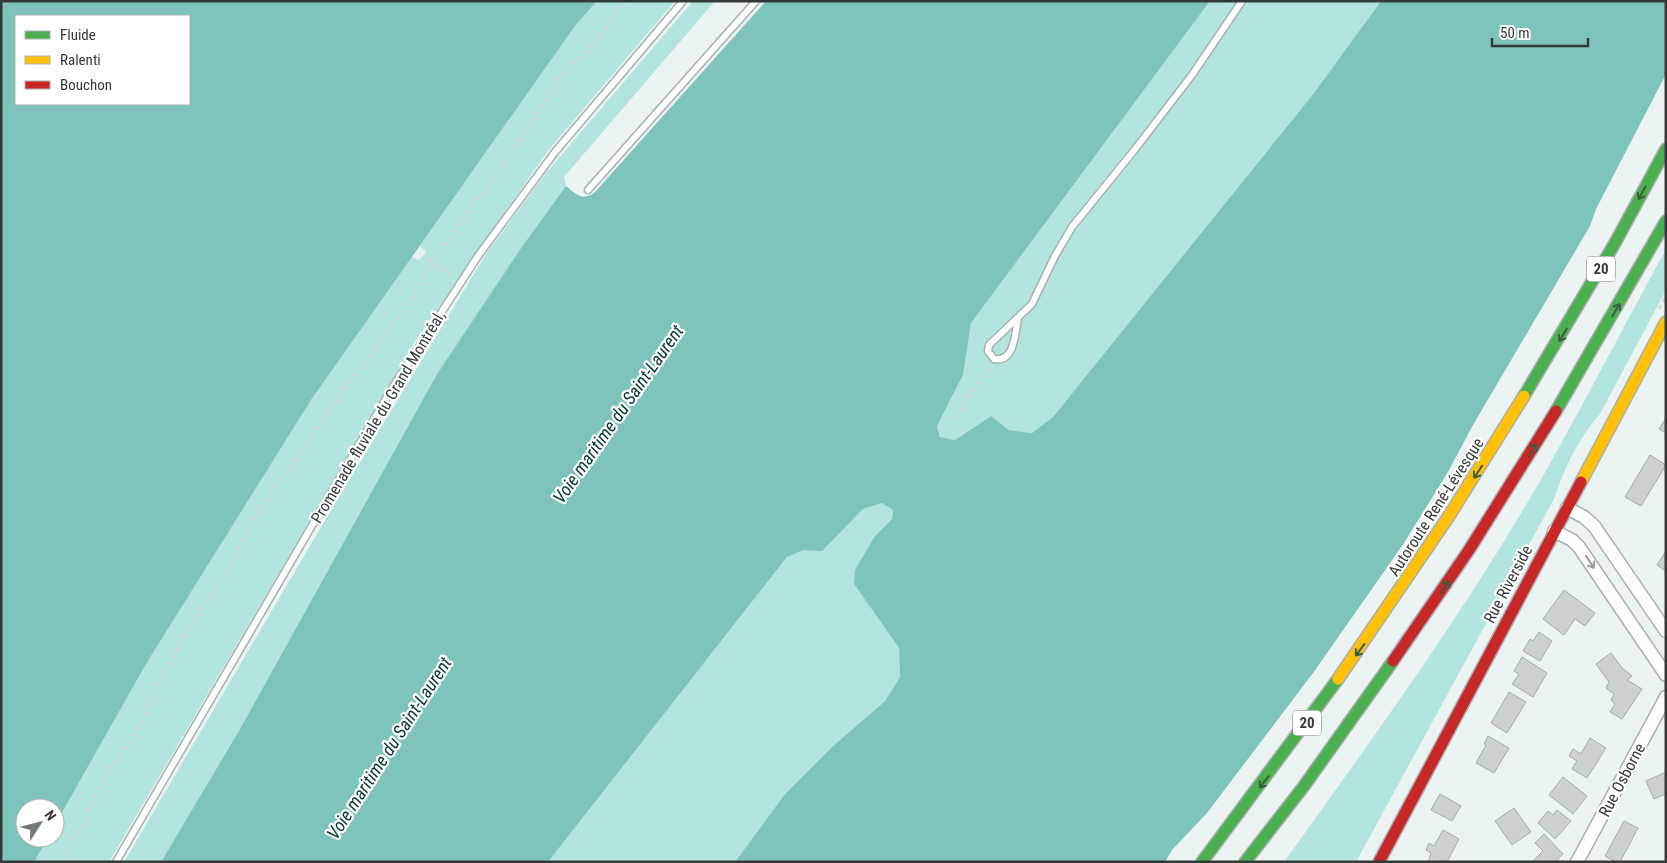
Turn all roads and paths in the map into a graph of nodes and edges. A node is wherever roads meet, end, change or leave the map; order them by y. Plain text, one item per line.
1 (625, 1) edge
2 (683, 1) edge
3 (756, 1) edge
4 (1242, 1) edge
5 (1666, 149) edge
6 (588, 190) dead end
7 (1666, 221) edge
8 (423, 255) dead end
9 (434, 262) junction
10 (461, 282) junction
11 (1018, 318) junction
12 (1666, 322) edge
13 (994, 359) junction
14 (955, 418) dead end
15 (1567, 508) junction
16 (1554, 531) junction
17 (1666, 631) edge
18 (1666, 675) edge
19 (1666, 698) edge
20 (1341, 735) junction
21 (64, 862) edge
22 (116, 862) edge
23 (1202, 862) edge
24 (1245, 862) edge
25 (1261, 862) edge
26 (1379, 862) edge
27 (1577, 862) edge

1 - 9 path
2 - 10 lane, Promenade fluviale du Grand Montréal,
3 - 6 lane
4 - 11 lane
5 -> 23 main road, Autoroute René-Lévesque / 20
20 -> 7 main road, 20
8 - 9 path
9 - 10 path
9 - 21 path
10 - 22 lane, Promenade fluviale du Grand Montréal,
11 - 13 lane
11 - 13 lane
12 - 15 main road, Rue Riverside
13 - 14 path
15 - 16 main road, Rue Riverside
15 - 17 street
16 -> 18 street
16 - 26 main road, Rue Riverside
19 - 27 street, Rue Osborne
20 - 24 main road, 20
20 - 25 main road

